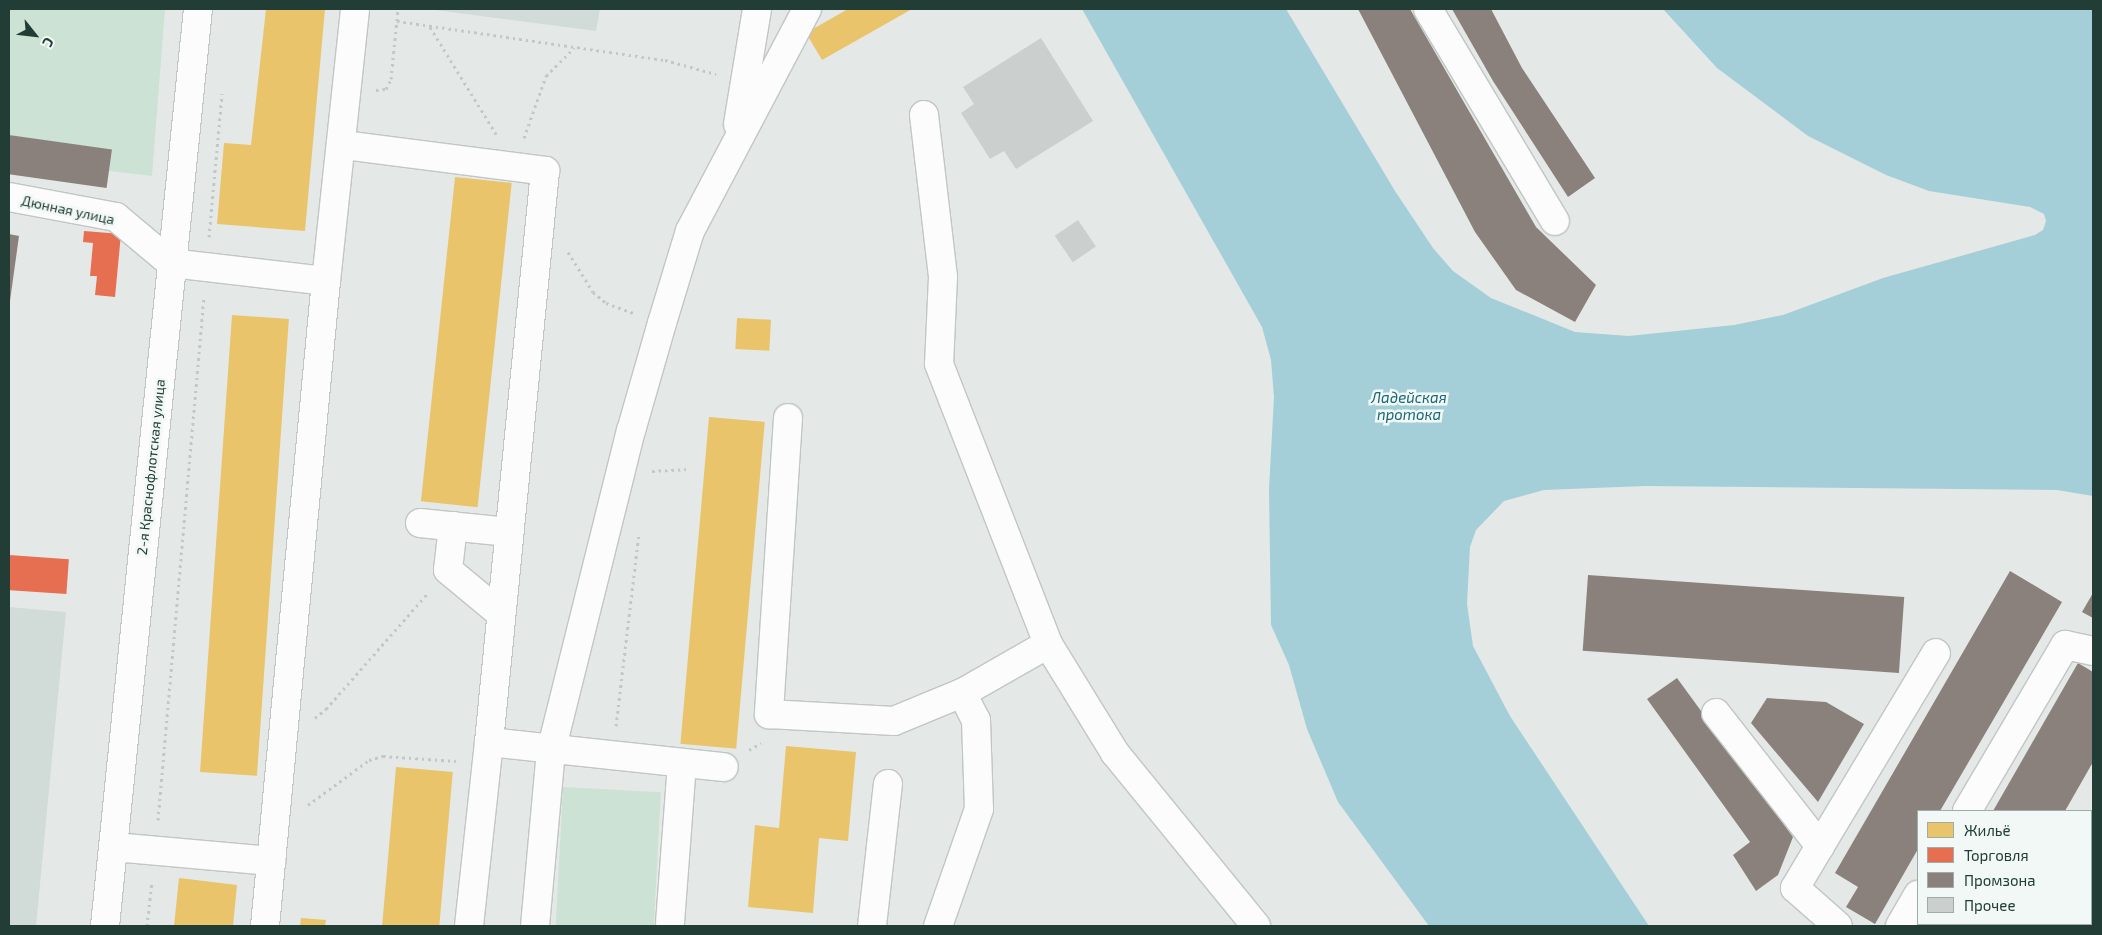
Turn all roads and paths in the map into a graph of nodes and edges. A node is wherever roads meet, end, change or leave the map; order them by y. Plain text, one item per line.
1 (198, 9) edge
2 (356, 9) edge
3 (398, 9) edge
4 (757, 9) edge
5 (807, 9) edge
6 (1428, 9) edge
7 (397, 21) junction
8 (429, 26) junction
9 (574, 48) junction
10 (745, 83) junction
11 (223, 88) dead end
12 (348, 88) junction
13 (924, 115) dead end
14 (343, 145) junction
15 (735, 148) junction
16 (516, 167) junction
17 (9, 197) edge
18 (1555, 221) dead end
19 (567, 251) dead end
20 (171, 263) junction
21 (206, 267) junction
22 (326, 281) junction
23 (662, 323) junction
24 (788, 418) dead end
25 (686, 469) dead end
26 (646, 471) dead end
27 (420, 523) dead end
28 (453, 526) junction
29 (639, 530) dead end
30 (508, 532) junction
31 (448, 570) junction
32 (501, 614) junction
33 (1048, 644) junction
34 (2093, 651) edge
35 (1936, 653) dead end
36 (962, 693) junction
37 (1716, 714) dead end
38 (282, 742) junction
39 (551, 751) junction
40 (488, 753) junction
41 (612, 756) junction
42 (682, 763) junction
43 (724, 767) dead end
44 (888, 784) dead end
45 (1968, 810) edge
46 (273, 830) junction
47 (1820, 846) junction
48 (114, 848) junction
49 (155, 851) junction
50 (271, 861) junction
51 (1917, 897) edge
52 (670, 923) dead end
53 (105, 926) edge
54 (147, 926) edge
55 (265, 926) edge
56 (469, 926) edge
57 (535, 926) edge
58 (872, 926) edge
59 (938, 926) edge
60 (1256, 926) edge
61 (1838, 926) edge
62 (1900, 926) edge

1 - 20 street, 2-я Краснофлотская улица
2 - 12 street
3 - 7 path
4 - 10 street
5 - 15 street
6 - 18 street
7 - 8 path
7 - 12 path
8 - 9 path
8 - 16 path
9 - 10 path
9 - 16 path
10 - 15 street
11 - 21 path
12 - 14 street
13 - 33 street
14 - 16 street
14 - 22 street
15 - 23 street
16 - 30 street
17 - 20 street, Дюнная улица
19 - 23 path
20 - 21 street
20 - 48 street, 2-я Краснофлотская улица
21 - 22 street
21 - 49 path
22 - 38 street
23 - 39 street
24 - 36 street
25 - 26 path
27 - 28 street
28 - 30 street
28 - 31 street
29 - 41 path
30 - 32 street
31 - 32 street
31 - 38 path
32 - 40 street
33 - 36 street
33 - 60 street
34 - 45 street
35 - 47 street
36 - 59 street
37 - 47 street
38 - 46 street
39 - 40 street
39 - 41 street
39 - 57 street
40 - 46 path
40 - 56 street
41 - 42 street
42 - 43 street
42 - 52 street
44 - 58 street
46 - 50 street
47 - 61 street
48 - 49 street
48 - 53 street, 2-я Краснофлотская улица
49 - 50 street
49 - 54 path
50 - 55 street
51 - 62 street

